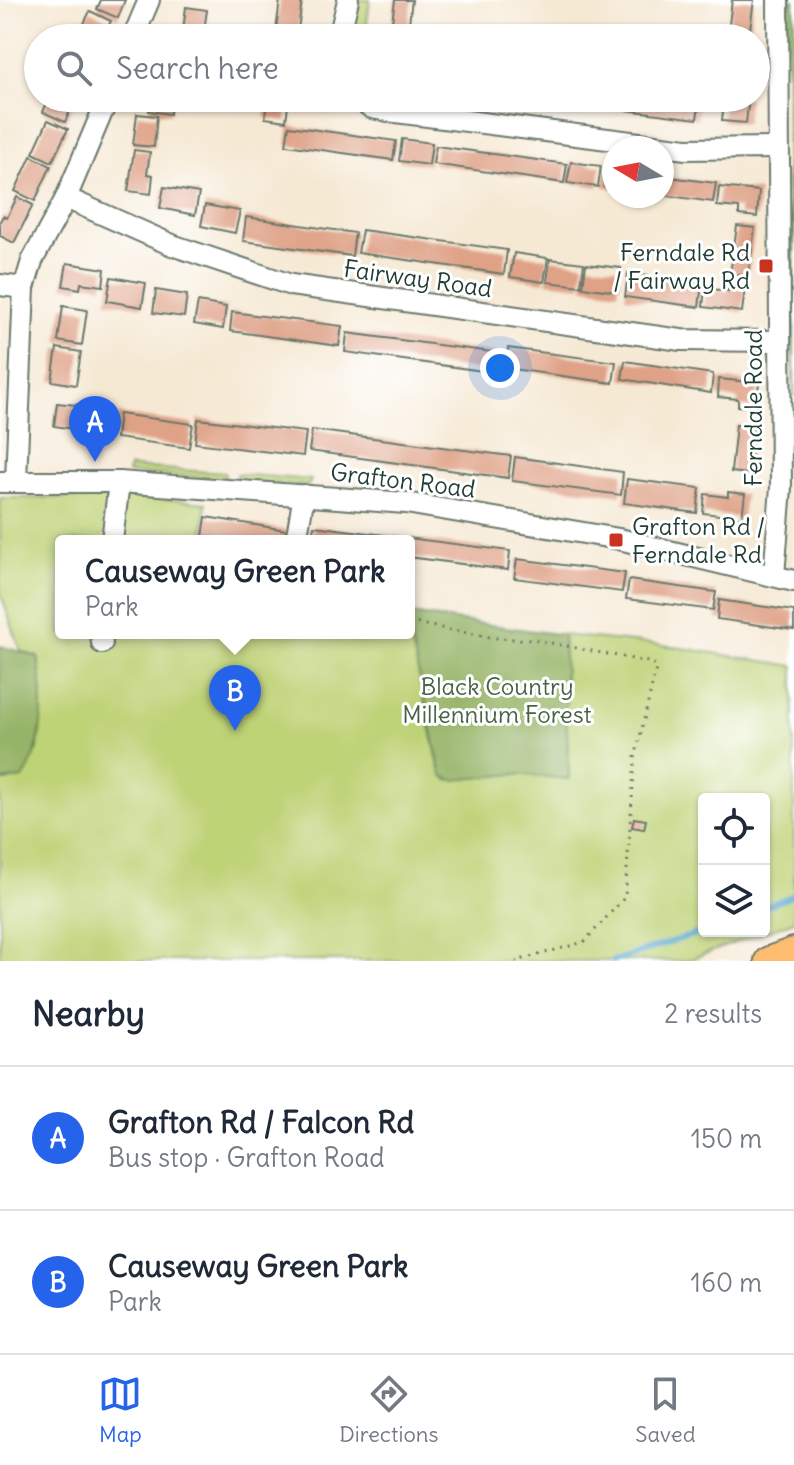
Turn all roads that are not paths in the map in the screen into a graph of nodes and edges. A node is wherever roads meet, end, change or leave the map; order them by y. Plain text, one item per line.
1 (149, 0) edge
2 (348, 0) edge
3 (778, 0) edge
4 (139, 24) edge
5 (342, 24) edge
6 (102, 112) edge
7 (396, 112) edge
8 (778, 148) junction
9 (66, 198) junction
10 (0, 285) edge
11 (24, 288) junction
12 (779, 341) junction
13 (0, 422) edge
14 (17, 435) junction
15 (8, 481) edge
16 (119, 482) junction
17 (304, 495) junction
18 (113, 535) edge
19 (297, 535) edge
20 (784, 578) edge
21 (794, 952) edge
22 (769, 961) edge

1 - 4 street
2 - 5 street
3 - 8 street, Ferndale Road
6 - 9 street
7 - 8 street
8 - 12 street, Ferndale Road
9 - 11 street
9 - 12 street, Fairway Road
10 - 11 street
11 - 14 street
12 - 20 street, Ferndale Road
13 - 14 street
14 - 15 street
15 - 16 street, Grafton Road
16 - 17 street, Grafton Road
16 - 18 street
17 - 19 street
17 - 20 street, Grafton Road
21 - 22 highway

